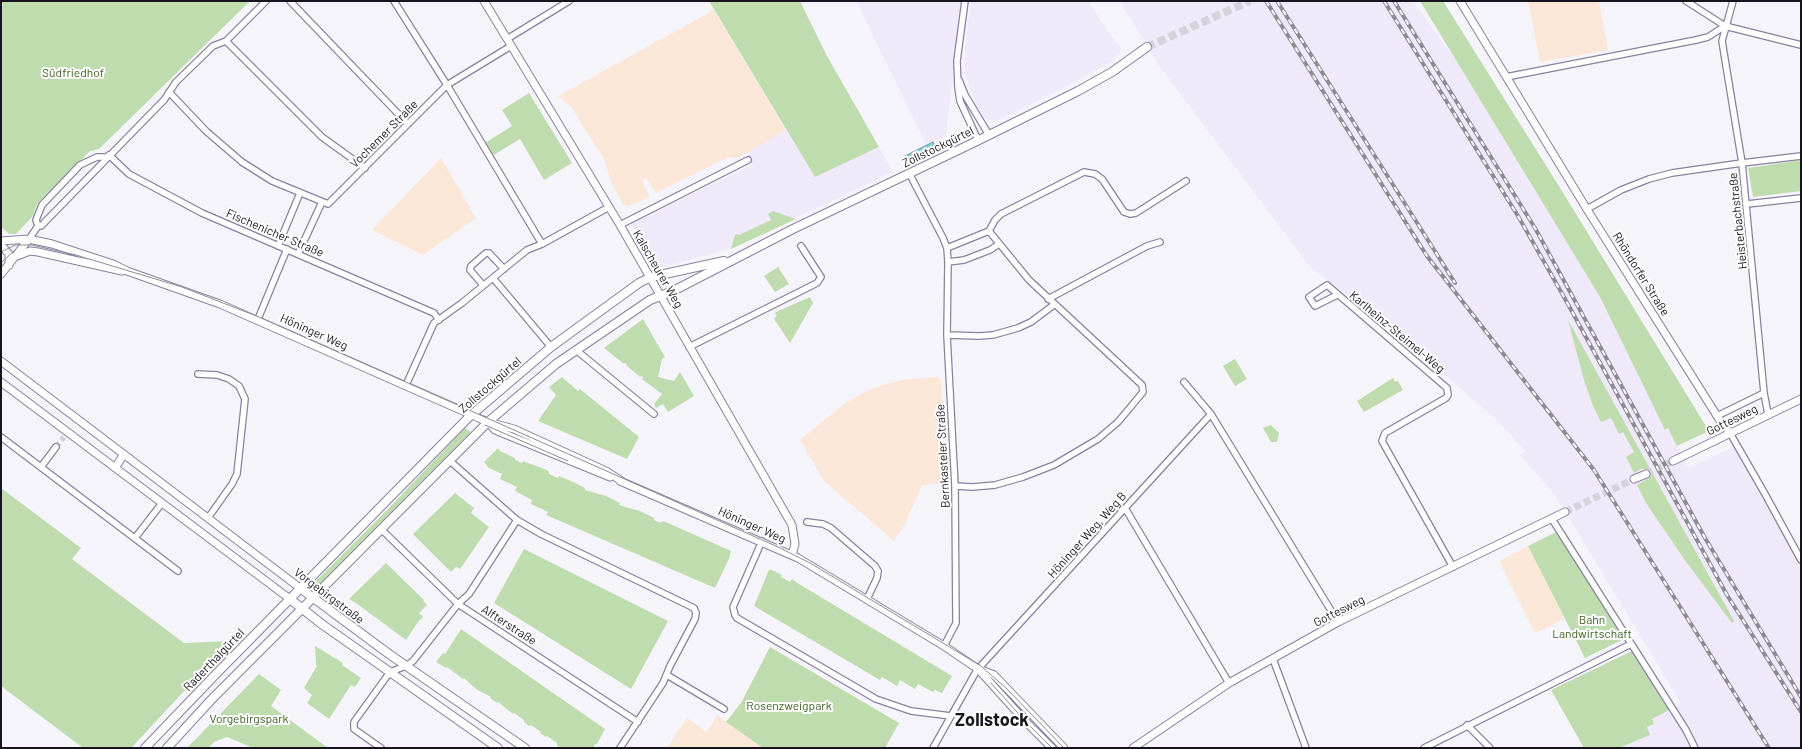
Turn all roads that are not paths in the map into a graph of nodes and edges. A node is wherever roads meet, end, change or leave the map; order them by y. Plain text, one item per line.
1 (266, 1) edge
2 (290, 1) edge
3 (394, 1) edge
4 (484, 1) edge
5 (569, 1) edge
6 (965, 1) edge
7 (1460, 1) edge
8 (1686, 1) edge
9 (1733, 1) edge
10 (1725, 26) junction
11 (226, 41) junction
12 (509, 43) junction
13 (1801, 45) edge
14 (1147, 47) tunnel mouth
15 (1506, 77) junction
16 (958, 78) junction
17 (447, 85) junction
18 (169, 92) junction
19 (408, 124) junction
20 (989, 135) junction
21 (978, 140) junction
22 (108, 156) junction
23 (1801, 156) edge
24 (748, 160) dead end
25 (1742, 163) junction
26 (365, 168) junction
27 (909, 173) junction
28 (1186, 181) dead end
29 (300, 193) junction
30 (1801, 198) edge
31 (322, 202) junction
32 (1747, 204) junction
33 (608, 207) junction
34 (1587, 209) junction
35 (620, 225) junction
36 (38, 226) junction
37 (989, 231) junction
38 (29, 239) junction
39 (1, 241) edge
40 (1160, 242) dead end
41 (542, 244) junction
42 (999, 244) junction
43 (1, 245) edge
44 (278, 246) junction
45 (801, 246) dead end
46 (947, 248) junction
47 (287, 249) junction
48 (298, 254) junction
49 (17, 256) junction
50 (734, 259) junction
51 (948, 262) junction
52 (9, 265) junction
53 (504, 269) junction
54 (128, 272) junction
55 (1, 274) edge
56 (651, 277) junction
57 (494, 278) junction
58 (483, 285) junction
59 (1337, 295) junction
60 (661, 296) junction
61 (1048, 299) junction
62 (1055, 304) junction
63 (258, 319) junction
64 (439, 320) junction
65 (947, 335) junction
66 (551, 347) junction
67 (689, 347) junction
68 (576, 350) junction
69 (1, 361) edge
70 (198, 374) dead end
71 (1, 382) edge
72 (1184, 382) dead end
73 (406, 385) junction
74 (1764, 393) junction
75 (1801, 399) edge
76 (654, 414) dead end
77 (1210, 414) junction
78 (1768, 414) junction
79 (472, 415) junction
80 (1717, 416) junction
81 (488, 422) junction
82 (1730, 433) junction
83 (1, 437) edge
84 (56, 447) tunnel mouth
85 (124, 454) junction
86 (450, 461) junction
87 (1672, 461) tunnel mouth
88 (41, 467) junction
89 (115, 468) junction
90 (1646, 474) tunnel mouth
91 (1634, 479) tunnel mouth
92 (955, 486) junction
93 (162, 503) junction
94 (1125, 508) junction
95 (1566, 512) tunnel mouth
96 (208, 518) junction
97 (1552, 519) junction
98 (517, 520) junction
99 (807, 522) dead end
100 (381, 529) junction
101 (135, 538) junction
102 (762, 541) junction
103 (792, 555) junction
104 (1801, 560) edge
105 (1453, 567) junction
106 (178, 571) dead end
107 (300, 588) junction
108 (312, 598) junction
109 (290, 599) junction
110 (867, 599) junction
111 (458, 604) junction
112 (302, 609) junction
113 (1338, 622) junction
114 (1631, 644) junction
115 (944, 646) junction
116 (1273, 659) junction
117 (406, 666) junction
118 (978, 669) junction
119 (390, 672) junction
120 (667, 675) junction
121 (1229, 682) junction
122 (724, 709) dead end
123 (951, 716) junction
124 (173, 717) junction
125 (638, 722) junction
126 (1468, 725) junction
127 (180, 733) junction
128 (935, 747) edge
129 (145, 748) edge
130 (167, 748) edge
131 (381, 748) edge
132 (498, 748) edge
133 (525, 748) edge
134 (620, 748) edge
135 (1052, 748) edge
136 (1064, 748) edge
137 (1133, 748) edge
138 (1306, 748) edge
139 (1424, 748) edge
140 (1490, 748) edge
141 (1695, 748) edge

1 - 11 street
2 - 19 street
3 - 17 street
4 - 12 street, Kalscheurer Weg
5 - 12 street, Vochemer Straße
6 - 16 street
7 - 15 street, Rhöndorfer Straße
8 - 10 street
9 - 10 street, Heisterbachstraße
10 - 13 street
10 - 15 street
10 - 25 street, Heisterbachstraße
11 - 18 street
11 - 26 street
12 - 17 street, Vochemer Straße
12 - 33 street, Kalscheurer Weg
14 - 20 main road, Zollstockgürtel
15 - 34 street, Rhöndorfer Straße
16 - 20 street
16 - 21 street
17 - 19 street, Vochemer Straße
17 - 41 street
18 - 22 street
18 - 29 street
19 - 26 street, Vochemer Straße
20 - 21 main road, Zollstockgürtel
21 - 27 main road, Zollstockgürtel
22 - 36 street
22 - 36 street
22 - 44 street, Fischenicher Straße
23 - 25 street
24 - 35 street
25 - 32 street, Heisterbachstraße
25 - 34 street
26 - 31 street, Vochemer Straße
27 - 46 street, Bernkasteler Straße
27 - 50 main road, Zollstockgürtel
28 - 37 street
29 - 31 street
29 - 44 street
30 - 32 street
31 - 48 street
32 - 74 street, Heisterbachstraße
33 - 35 street, Kalscheurer Weg
33 - 41 street
34 - 80 street, Rhöndorfer Straße
35 - 56 street, Kalscheurer Weg
36 - 38 street
37 - 42 street
37 - 46 street
38 - 39 street, Höninger Weg
38 - 49 street
38 - 54 street, Höninger Weg
40 - 61 street
41 - 53 street
42 - 51 street
42 - 61 street
43 - 52 street
44 - 47 street, Fischenicher Straße
45 - 67 street
46 - 51 street, Bernkasteler Straße
47 - 48 street, Fischenicher Straße
47 - 63 street
48 - 64 street, Fischenicher Straße
49 - 52 street
49 - 54 street, Höninger Weg
50 - 56 main road, Zollstockgürtel
50 - 60 main road, Zollstockgürtel
51 - 65 street, Bernkasteler Straße
52 - 55 street
53 - 57 street
53 - 58 street
54 - 63 street, Höninger Weg
56 - 60 street, Kalscheurer Weg
56 - 66 main road, Zollstockgürtel
57 - 58 street
57 - 66 street
58 - 64 street
59 - 59 street, Karlheinz-Steimel-Weg
59 - 105 street, Karlheinz-Steimel-Weg
60 - 67 street, Kalscheurer Weg
60 - 68 main road, Zollstockgürtel
61 - 62 street
62 - 65 street
62 - 92 street
63 - 73 street, Höninger Weg
64 - 73 street
65 - 92 street, Bernkasteler Straße
66 - 79 main road, Zollstockgürtel
67 - 103 street, Kalscheurer Weg
68 - 76 street
68 - 81 main road, Zollstockgürtel
69 - 85 street, Vorgebirgstraße
70 - 96 street
71 - 89 street, Vorgebirgstraße
72 - 77 street
73 - 79 street, Höninger Weg
74 - 78 street, Heisterbachstraße
74 - 80 street, Gottesweg
75 - 78 street, Gottesweg
77 - 94 street, Höninger Weg, Weg B
77 - 113 street
78 - 82 street, Gottesweg
79 - 81 street, Höninger Weg
79 - 107 main road, Zollstockgürtel
80 - 82 street, Rhöndorfer Straße
81 - 86 main road, Zollstockgürtel
81 - 102 street, Höninger Weg
82 - 87 street, Gottesweg
82 - 104 street, Rhöndorfer Straße
83 - 88 street
84 - 88 street
85 - 89 street
85 - 96 street, Vorgebirgstraße
86 - 98 street
86 - 100 main road, Zollstockgürtel
88 - 101 street
89 - 93 street, Vorgebirgstraße
90 - 91 street
92 - 115 street, Bernkasteler Straße
93 - 101 street
93 - 109 street, Vorgebirgstraße
94 - 118 street, Höninger Weg, Weg B
94 - 121 street
95 - 97 street, Gottesweg
96 - 107 street, Vorgebirgstraße
97 - 105 street, Gottesweg
97 - 114 street
98 - 111 street
98 - 120 street
99 - 110 street
100 - 108 main road, Zollstockgürtel
100 - 111 street, Alfterstraße
101 - 106 street
102 - 103 street, Höninger Weg
102 - 123 street
103 - 110 street, Höninger Weg
105 - 113 street, Gottesweg
107 - 108 main road, Vorgebirgstraße
107 - 109 main road, Raderthalgürtel
108 - 112 main road, Raderthalgürtel
108 - 117 main road, Vorgebirgstraße
109 - 112 main road, Vorgebirgstraße
109 - 124 main road, Raderthalgürtel
110 - 115 street, Höninger Weg
111 - 117 street
111 - 125 street, Alfterstraße
112 - 119 main road, Vorgebirgstraße
112 - 127 main road, Raderthalgürtel
113 - 116 street, Gottesweg
114 - 126 street
114 - 141 street
115 - 118 street, Höninger Weg
116 - 121 street, Gottesweg
116 - 138 street
117 - 119 street
117 - 133 main road, Vorgebirgstraße
118 - 123 street, Höninger Weg, Weg B
118 - 135 street, Höninger Weg
118 - 136 street, Höninger Weg
119 - 131 street
119 - 132 main road, Vorgebirgstraße
120 - 122 street
120 - 125 street
121 - 137 street, Gottesweg
123 - 128 street, Höninger Weg, Weg B
124 - 127 main road
124 - 129 main road, Raderthalgürtel
125 - 134 street
126 - 139 street
126 - 140 street
127 - 130 main road, Raderthalgürtel

